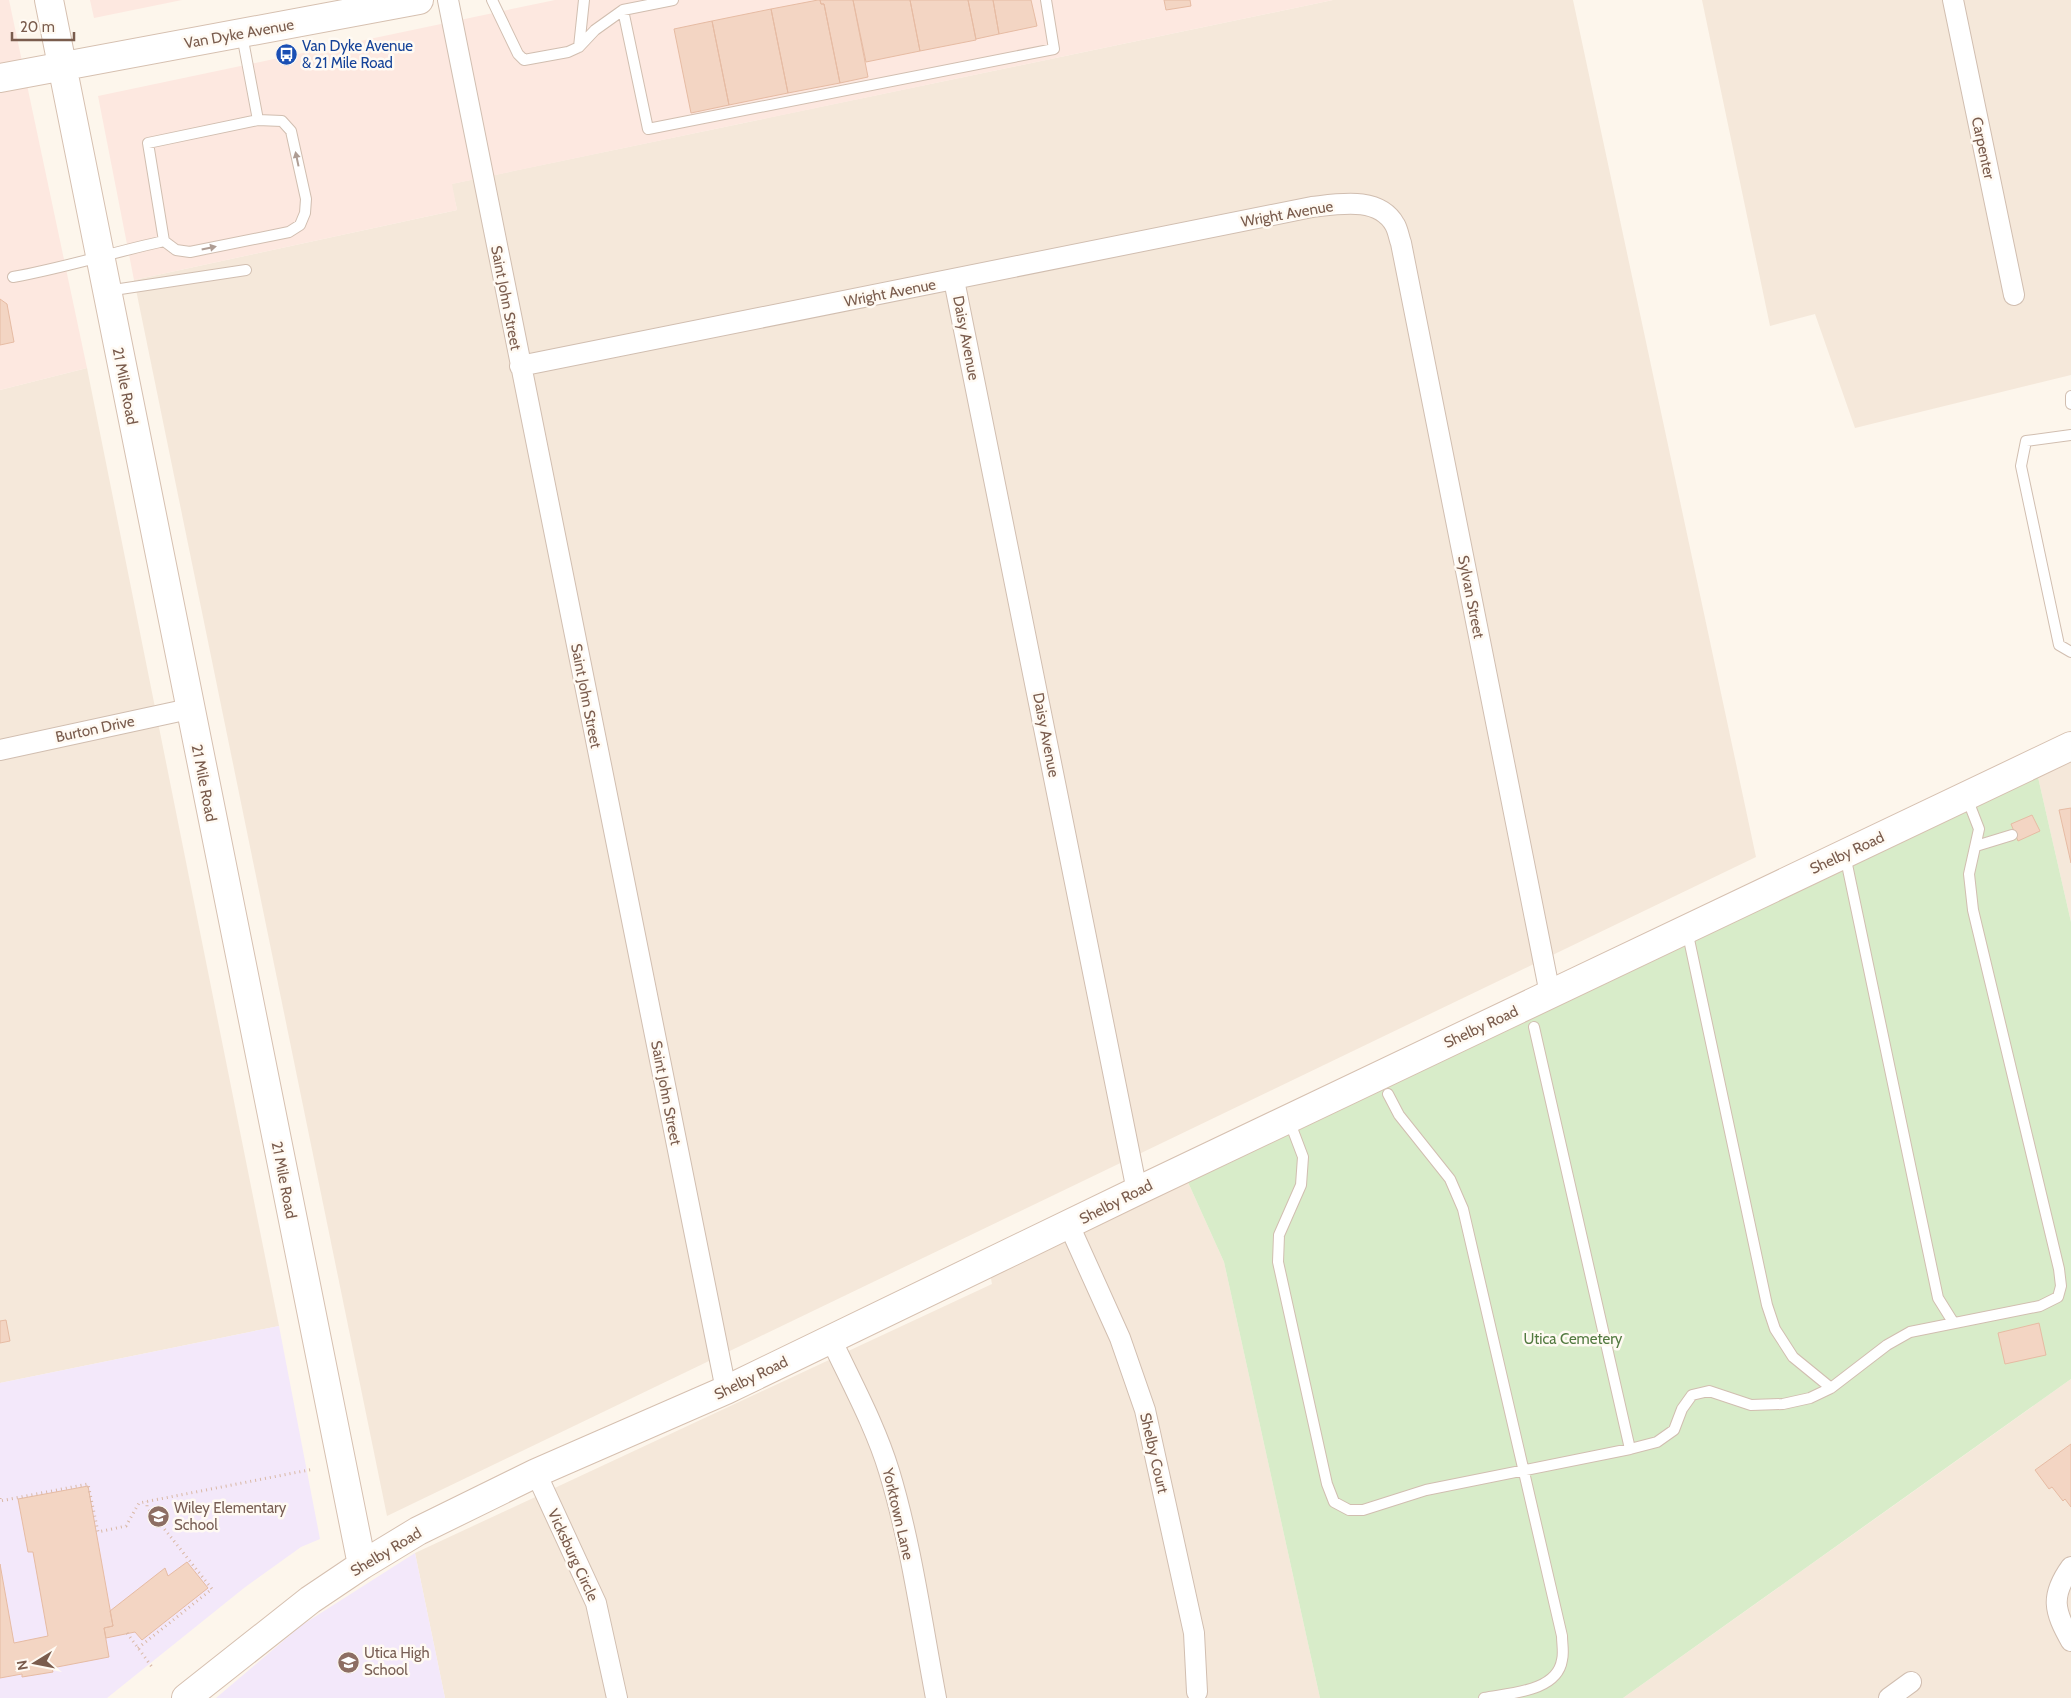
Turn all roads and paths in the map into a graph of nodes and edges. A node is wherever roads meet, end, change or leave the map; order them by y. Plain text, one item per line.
1 (49, 0) edge
2 (419, 0) edge
3 (448, 0) edge
4 (492, 0) edge
5 (584, 0) edge
6 (673, 0) edge
7 (1046, 0) edge
8 (1953, 0) edge
9 (623, 10) junction
10 (242, 34) junction
11 (579, 47) junction
12 (61, 67) junction
13 (0, 78) edge
14 (258, 120) junction
15 (1377, 208) joint
16 (164, 241) junction
17 (98, 256) junction
18 (246, 270) dead end
19 (13, 277) dead end
20 (954, 280) junction
21 (106, 292) junction
22 (2014, 295) dead end
23 (520, 366) junction
24 (2071, 396) edge
25 (2071, 404) edge
26 (2071, 435) edge
27 (2071, 652) edge
28 (189, 709) junction
29 (2071, 746) edge
30 (0, 750) edge
31 (1966, 797) junction
32 (2012, 835) dead end
33 (1976, 846) junction
34 (1845, 854) junction
35 (1686, 930) junction
36 (1550, 994) junction
37 (1534, 1026) dead end
38 (1388, 1094) dead end
39 (1288, 1119) junction
40 (1137, 1191) junction
41 (1070, 1225) junction
42 (1954, 1322) junction
43 (831, 1339) junction
44 (1831, 1388) junction
45 (726, 1390) junction
46 (1630, 1449) junction
47 (314, 1469) dead end
48 (1524, 1471) junction
49 (536, 1473) junction
50 (0, 1498) edge
51 (147, 1501) junction
52 (362, 1565) junction
53 (2071, 1567) edge
54 (127, 1634) dead end
55 (2071, 1641) edge
56 (138, 1648) junction
57 (152, 1667) dead end
58 (1911, 1682) dead end
59 (1197, 1692) dead end
60 (186, 1698) edge
61 (617, 1698) edge
62 (936, 1698) edge
63 (1484, 1698) edge
64 (1889, 1698) edge

1 - 12 street, 21 Mile Road
2 - 10 street, Van Dyke Avenue
3 - 23 street, Saint John Street
4 - 11 lane
5 - 11 lane
6 - 9 lane
7 - 9 lane
8 - 22 street, Carpenter
9 - 11 lane
10 - 12 street, Van Dyke Avenue
10 - 14 lane
12 - 13 street, Van Dyke Avenue
12 - 17 street, 21 Mile Road
14 - 16 lane
16 -> 14 lane
15 - 20 street, Wright Avenue
15 - 36 street, Sylvan Street
16 - 17 lane
17 - 19 lane
17 - 21 street, 21 Mile Road
18 - 21 lane
20 - 23 street, Wright Avenue
20 - 40 street, Daisy Avenue
21 - 28 street, 21 Mile Road
23 - 45 street, Saint John Street
24 - 25 lane
26 - 27 lane
28 - 30 street, Burton Drive
28 - 52 street, 21 Mile Road
29 - 31 street, Shelby Road
31 - 33 lane
31 - 34 street, Shelby Road
32 - 33 lane
33 - 42 lane
34 - 35 street, Shelby Road
34 - 42 lane
35 - 36 street, Shelby Road
35 - 44 lane
36 - 39 street, Shelby Road
37 - 46 lane
38 - 48 lane
39 - 40 street, Shelby Road
39 - 48 lane
40 - 41 street, Shelby Road
41 - 43 street, Shelby Road
41 - 59 street, Shelby Court
42 - 44 lane
43 - 45 street, Shelby Road
43 - 62 street, Yorktown Lane
44 - 46 lane
45 - 49 street, Shelby Road
46 - 48 lane
47 - 51 path
48 - 63 lane
49 - 52 street, Shelby Road
49 - 61 street, Vicksburg Circle
50 - 51 path
51 - 56 path
52 - 60 street, Shelby Road
53 - 55 street
54 - 56 path
56 - 57 path
58 - 64 street

